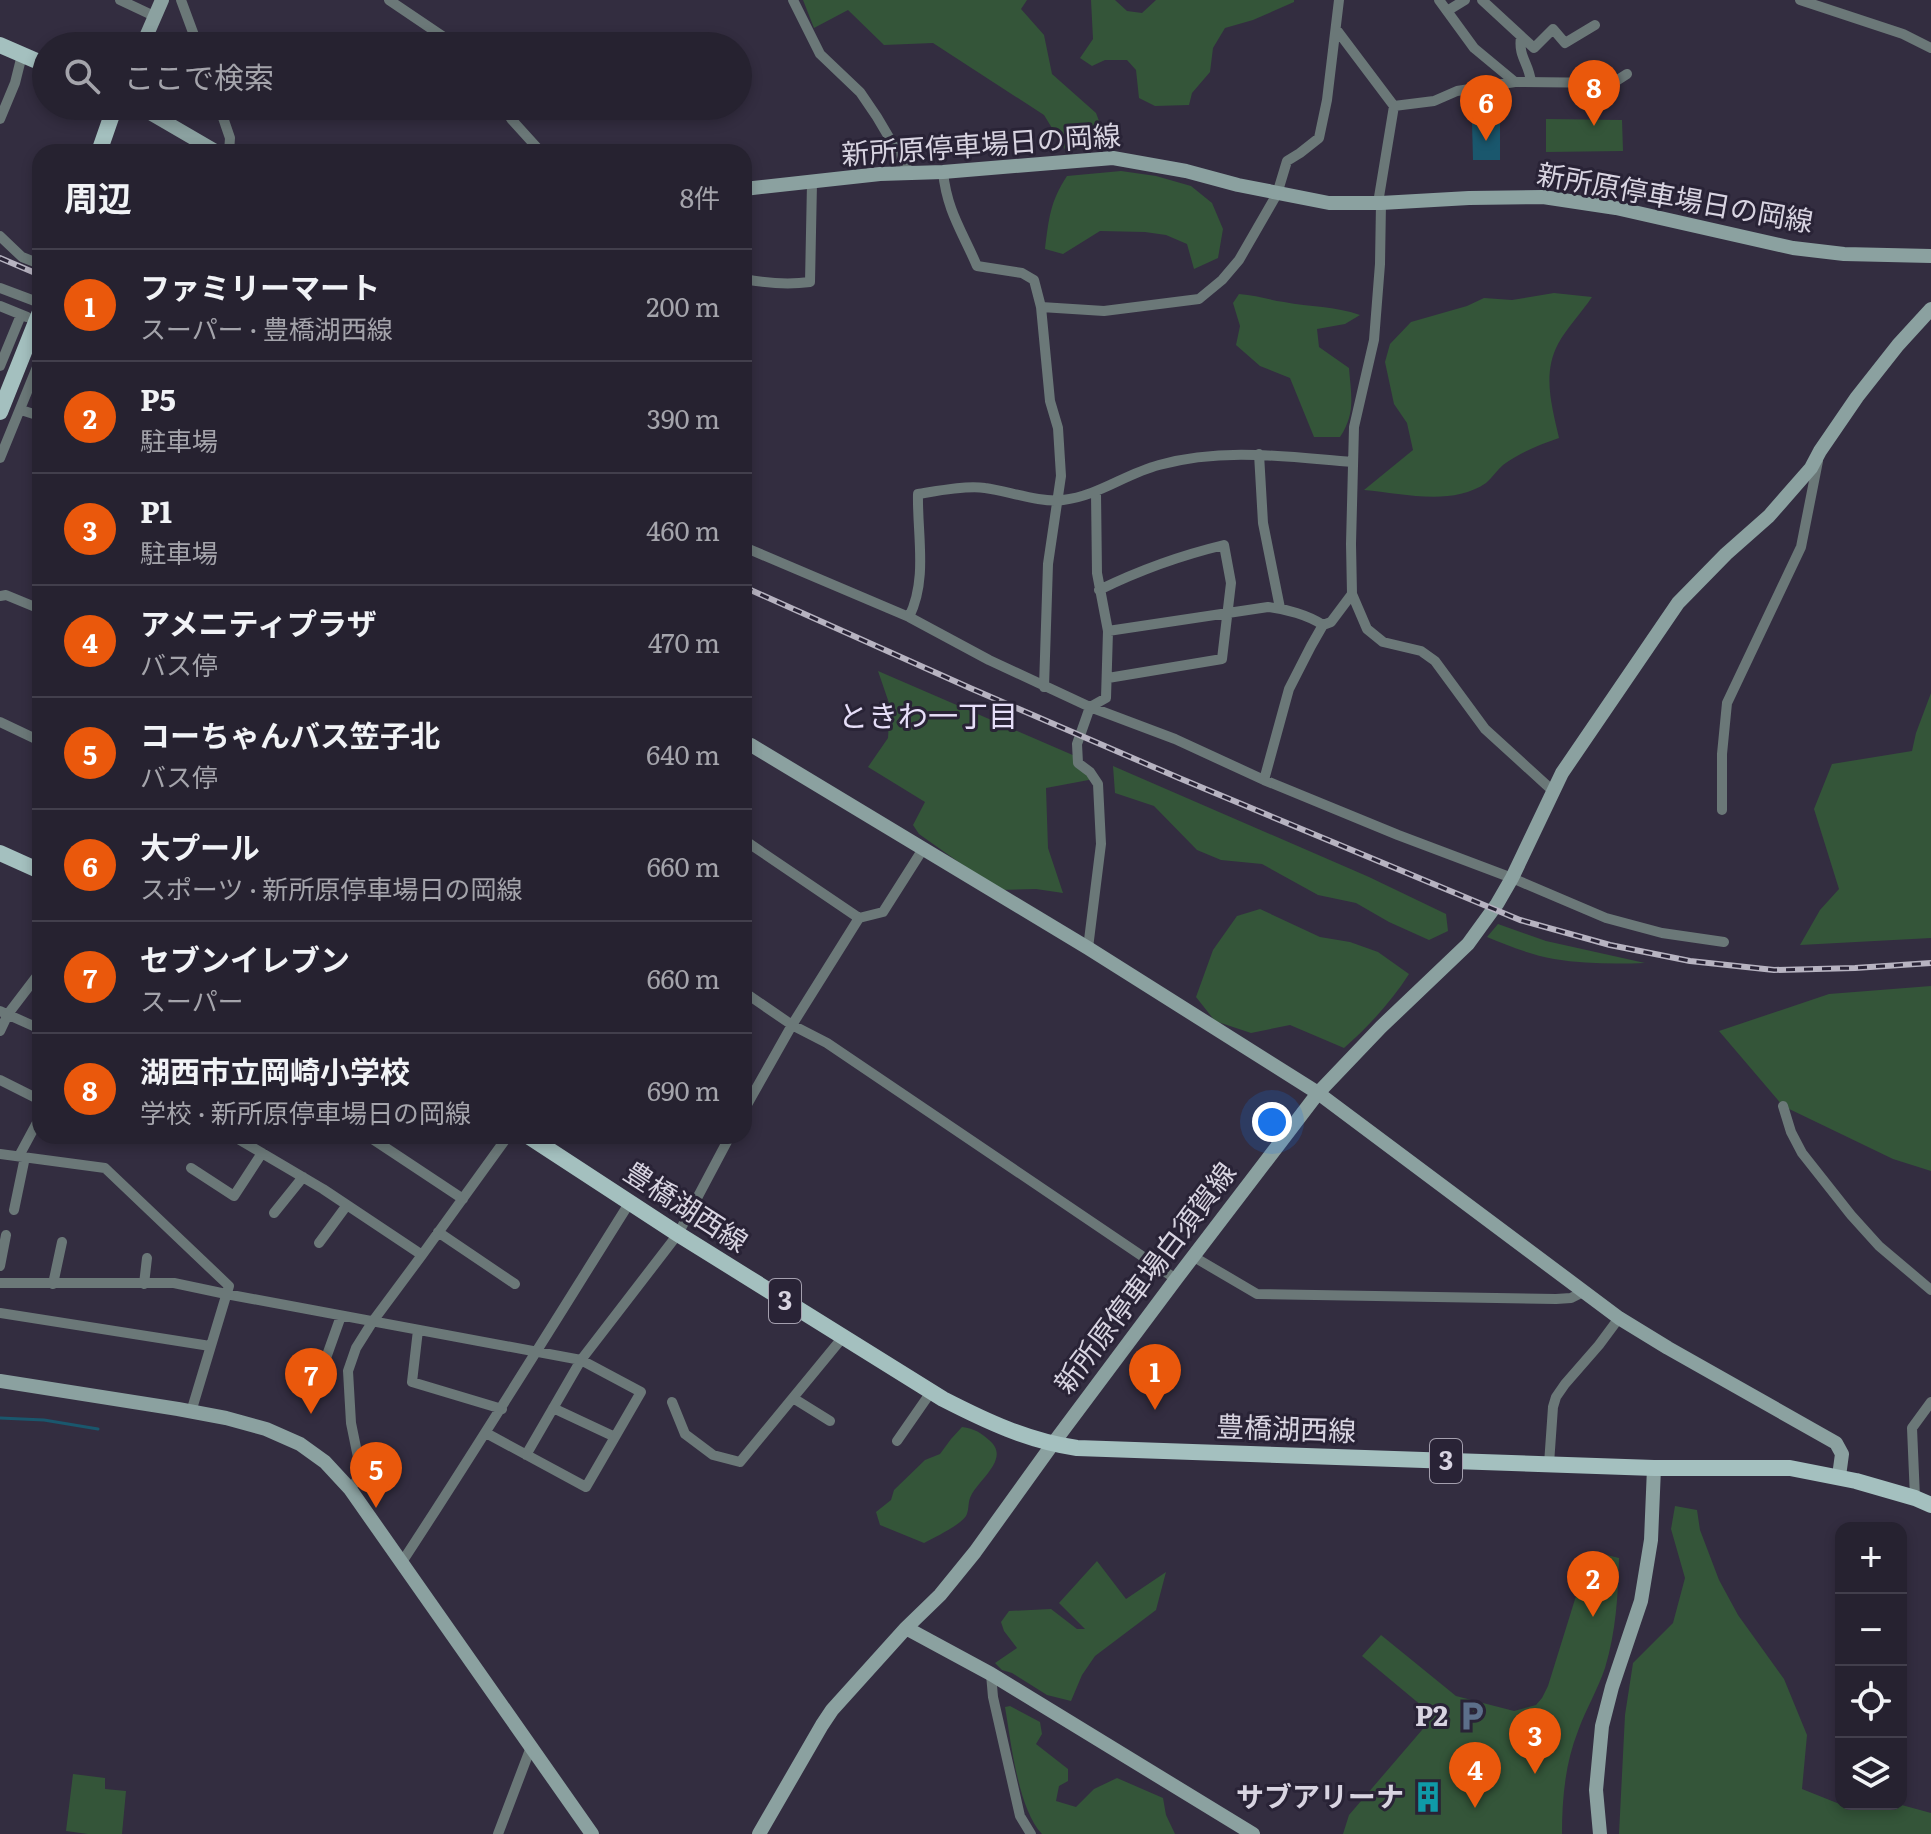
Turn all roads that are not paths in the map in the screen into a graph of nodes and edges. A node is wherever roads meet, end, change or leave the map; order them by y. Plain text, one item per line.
1 (120, 0) edge
2 (162, 0) edge
3 (181, 0) edge
4 (389, 0) edge
5 (793, 0) edge
6 (1339, 0) edge
7 (1439, 0) edge
8 (1465, 0) edge
9 (1482, 0) edge
10 (1800, 0) edge
11 (1447, 11) junction
12 (154, 16) junction
13 (1595, 25) dead end
14 (1336, 29) junction
15 (148, 32) edge
16 (193, 32) edge
17 (436, 32) edge
18 (1521, 37) junction
19 (0, 45) edge
20 (1534, 48) junction
21 (1931, 48) edge
22 (22, 55) junction
23 (1522, 58) junction
24 (32, 59) edge
25 (1627, 74) dead end
26 (1515, 82) junction
27 (1531, 82) junction
28 (1394, 106) junction
29 (0, 119) edge
30 (110, 120) edge
31 (161, 120) edge
32 (224, 120) edge
33 (512, 120) edge
34 (102, 144) edge
35 (199, 144) edge
36 (230, 144) edge
37 (534, 144) edge
38 (943, 172) junction
39 (910, 173) junction
40 (812, 183) junction
41 (752, 188) edge
42 (1277, 194) junction
43 (1380, 203) junction
44 (0, 236) edge
45 (1931, 256) edge
46 (32, 261) edge
47 (752, 280) edge
48 (0, 288) edge
49 (32, 300) edge
50 (0, 306) edge
51 (1041, 307) junction
52 (1931, 309) edge
53 (21, 315) junction
54 (32, 325) edge
55 (32, 337) edge
56 (0, 366) edge
57 (32, 381) edge
58 (21, 410) junction
59 (0, 412) edge
60 (32, 413) edge
61 (1820, 451) junction
62 (1259, 454) junction
63 (0, 458) edge
64 (1352, 462) junction
65 (1096, 493) junction
66 (1058, 501) junction
67 (752, 550) edge
68 (1099, 590) junction
69 (1352, 594) junction
70 (2, 599) edge
71 (32, 607) edge
72 (1280, 608) junction
73 (1229, 612) junction
74 (909, 617) junction
75 (1323, 625) junction
76 (1108, 631) junction
77 (1108, 678) junction
78 (1044, 687) junction
79 (1090, 707) junction
80 (0, 722) edge
81 (32, 737) edge
82 (752, 750) edge
83 (1264, 780) junction
84 (1553, 791) junction
85 (1722, 810) dead end
86 (752, 845) edge
87 (923, 849) junction
88 (0, 853) edge
89 (32, 867) edge
90 (1512, 878) junction
91 (859, 918) junction
92 (1724, 942) dead end
93 (1088, 948) junction
94 (32, 981) edge
95 (752, 998) edge
96 (4, 1012) edge
97 (32, 1025) edge
98 (792, 1025) junction
99 (0, 1031) edge
100 (0, 1080) edge
101 (1318, 1093) junction
102 (32, 1096) edge
103 (752, 1096) edge
104 (1783, 1106) dead end
105 (32, 1134) edge
106 (247, 1144) edge
107 (380, 1144) edge
108 (502, 1144) edge
109 (540, 1144) edge
110 (726, 1144) edge
111 (262, 1153) junction
112 (0, 1154) edge
113 (22, 1156) junction
114 (191, 1168) dead end
115 (303, 1177) junction
116 (463, 1199) junction
117 (630, 1202) junction
118 (347, 1205) junction
119 (14, 1210) dead end
120 (274, 1213) dead end
121 (438, 1232) junction
122 (678, 1234) junction
123 (6, 1235) dead end
124 (62, 1242) dead end
125 (319, 1243) dead end
126 (422, 1255) junction
127 (1194, 1257) junction
128 (147, 1258) dead end
129 (0, 1266) edge
130 (1176, 1279) junction
131 (0, 1283) edge
132 (53, 1284) junction
133 (144, 1284) junction
134 (515, 1284) dead end
135 (1931, 1290) edge
136 (1583, 1292) junction
137 (226, 1294) junction
138 (0, 1313) edge
139 (341, 1316) junction
140 (1619, 1318) junction
141 (373, 1321) junction
142 (418, 1330) junction
143 (843, 1337) junction
144 (210, 1346) junction
145 (534, 1353) junction
146 (326, 1358) dead end
147 (581, 1360) junction
148 (0, 1381) edge
149 (931, 1392) junction
150 (793, 1398) junction
151 (672, 1402) dead end
152 (1931, 1402) edge
153 (553, 1408) junction
154 (502, 1409) junction
155 (191, 1412) junction
156 (830, 1421) dead end
157 (486, 1433) junction
158 (615, 1437) junction
159 (897, 1441) dead end
160 (1052, 1445) junction
161 (526, 1455) junction
162 (1549, 1464) junction
163 (1654, 1468) junction
164 (1839, 1476) junction
165 (350, 1489) junction
166 (1915, 1498) junction
167 (1931, 1505) edge
168 (402, 1562) junction
169 (906, 1628) junction
170 (991, 1674) junction
171 (531, 1747) junction
172 (498, 1834) edge
173 (592, 1834) edge
174 (759, 1834) edge
175 (1031, 1834) edge
176 (1253, 1834) edge
177 (1600, 1834) edge

1 - 12 street
2 - 12 main road
3 - 16 street
4 - 17 street
5 - 39 street
6 - 14 street
7 - 11 street
8 - 11 street
9 - 18 street
10 - 21 street
11 - 26 street
12 - 15 main road
13 - 20 street
14 - 28 street
14 - 42 street
18 - 20 street
18 - 23 street
19 - 22 main road
20 - 23 street
22 - 24 main road
22 - 29 street
23 - 27 street
25 - 27 street
26 - 27 street
26 - 28 street
28 - 43 street
30 - 34 main road
31 - 35 main road
32 - 36 street
33 - 37 street
38 - 39 main road, 新所原停車場日の岡線
38 - 42 main road, 新所原停車場日の岡線
38 - 51 street
39 - 40 main road, 新所原停車場日の岡線
40 - 41 main road, 新所原停車場日の岡線
40 - 47 street
42 - 43 main road, 新所原停車場日の岡線
42 - 51 street
43 - 45 main road, 新所原停車場日の岡線
43 - 64 street
44 - 46 street
48 - 49 street
50 - 53 street
51 - 66 street
52 - 61 main road, 新所原停車場白須賀線
53 - 54 street
53 - 56 street
55 - 59 main road
57 - 58 street
58 - 60 street
58 - 63 street
61 - 84 main road, 新所原停車場白須賀線
61 - 85 street
62 - 64 street
62 - 65 street
62 - 72 street
64 - 69 street
65 - 66 street
65 - 68 street
66 - 74 street
66 - 78 street
67 - 74 street
68 - 73 street
68 - 76 street
69 - 75 street
69 - 84 street
70 - 71 street
72 - 73 street
72 - 75 street
73 - 76 street
73 - 77 street
74 - 78 street
75 - 83 street
76 - 77 street
77 - 79 street
78 - 79 street
79 - 83 street
79 - 93 street
80 - 81 street
82 - 87 main road
83 - 90 street
84 - 90 main road, 新所原停車場白須賀線
86 - 91 street
87 - 91 street
87 - 93 main road
88 - 89 main road
90 - 92 street
90 - 101 main road, 新所原停車場白須賀線
91 - 98 street
93 - 101 main road
94 - 96 street
95 - 98 street
96 - 97 street
96 - 99 street
98 - 103 street
98 - 130 street
100 - 102 street
101 - 127 main road, 新所原停車場白須賀線
101 - 136 main road
104 - 135 street
105 - 113 street
106 - 111 street
107 - 116 street
108 - 116 street
109 - 117 main road, 豊橋湖西線 / 3
110 - 122 street
111 - 114 street
111 - 115 street
112 - 113 street
113 - 119 street
113 - 137 street
115 - 118 street
115 - 120 street
116 - 121 street
117 - 122 main road, 豊橋湖西線 / 3
117 - 145 street
118 - 125 street
118 - 126 street
121 - 126 street
121 - 134 street
122 - 143 main road, 豊橋湖西線 / 3
122 - 147 street
123 - 129 street
124 - 132 street
126 - 141 street
127 - 130 main road, 新所原停車場白須賀線
127 - 136 street
128 - 133 street
130 - 160 main road, 新所原停車場白須賀線
131 - 132 street
132 - 133 street
133 - 137 street
136 - 140 main road
137 - 139 street
137 - 144 street
138 - 144 street
139 - 141 street
139 - 146 street
140 - 162 street
140 - 164 main road
141 - 142 street
141 - 165 street
142 - 145 street
142 - 154 street
143 - 149 main road, 豊橋湖西線 / 3
143 - 150 street
144 - 155 street
145 - 147 street
145 - 154 street
147 - 153 street
147 - 158 street
148 - 155 main road
149 - 159 street
149 - 160 main road, 豊橋湖西線 / 3
150 - 151 street
150 - 156 street
152 - 166 street
153 - 158 street
153 - 161 street
154 - 157 street
155 - 165 main road
157 - 161 street
157 - 168 street
158 - 161 street
160 - 162 main road, 豊橋湖西線 / 3
160 - 169 main road, 新所原停車場白須賀線
162 - 163 main road, 豊橋湖西線 / 3
163 - 164 main road, 豊橋湖西線 / 3
163 - 177 main road
164 - 166 main road, 豊橋湖西線 / 3
165 - 168 main road
166 - 167 main road, 豊橋湖西線 / 3
168 - 171 main road
169 - 170 main road
169 - 174 main road, 新所原停車場白須賀線
170 - 175 street
170 - 176 main road
171 - 172 street
171 - 173 main road

